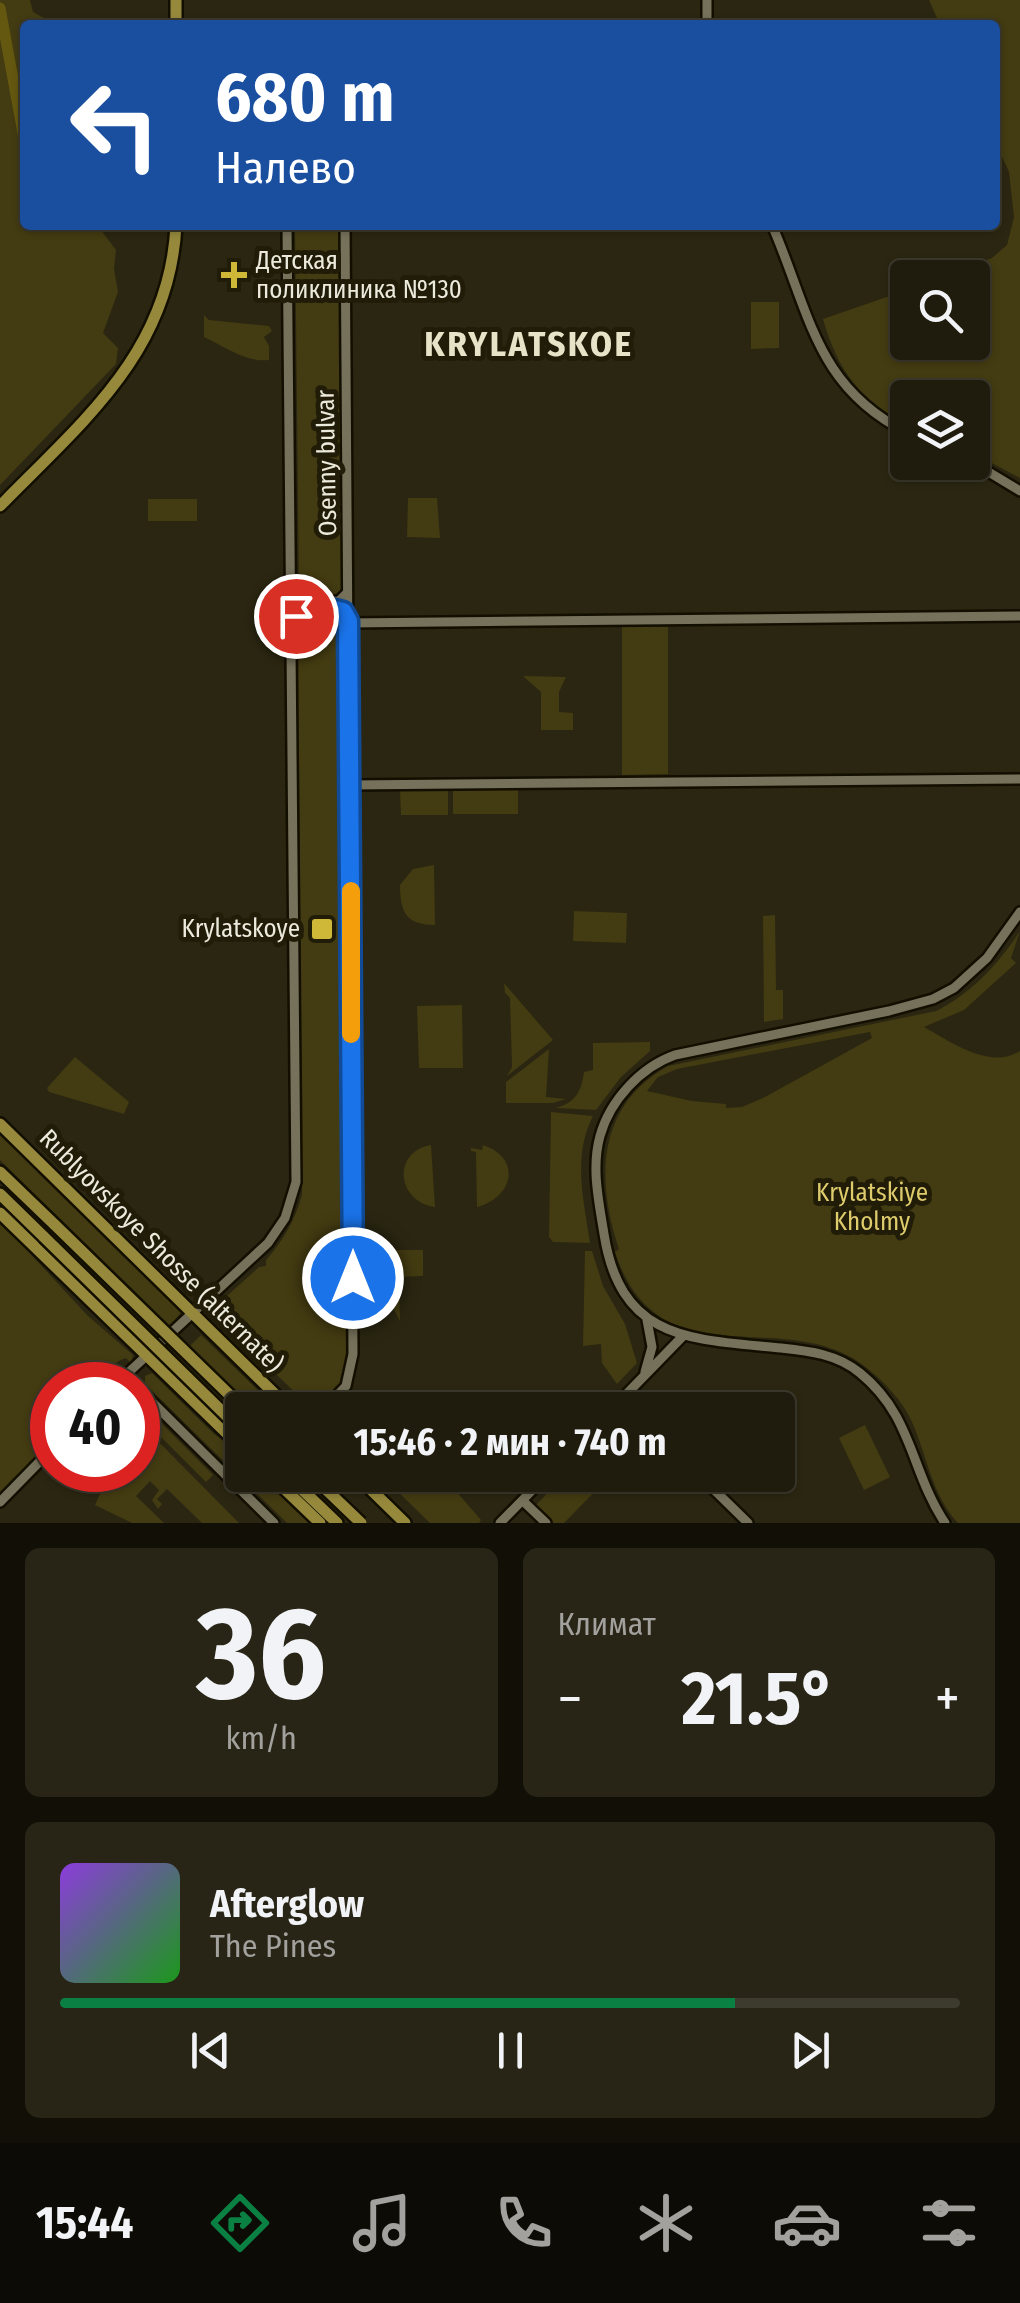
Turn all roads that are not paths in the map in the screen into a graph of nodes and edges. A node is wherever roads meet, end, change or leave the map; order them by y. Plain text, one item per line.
1 (175, 230) edge
2 (287, 230) edge
3 (345, 230) edge
4 (774, 230) edge
5 (890, 422) edge
6 (990, 473) edge
7 (1020, 491) edge
8 (0, 506) edge
9 (290, 582) junction
10 (348, 589) junction
11 (1020, 616) edge
12 (348, 622) junction
13 (291, 628) junction
14 (1020, 779) edge
15 (350, 785) junction
16 (1020, 912) edge
17 (0, 1124) edge
18 (0, 1172) edge
19 (0, 1194) edge
20 (0, 1214) edge
21 (194, 1314) junction
22 (644, 1316) junction
23 (682, 1336) junction
24 (146, 1355) junction
25 (139, 1362) edge
26 (641, 1379) junction
27 (227, 1392) edge
28 (273, 1392) edge
29 (340, 1392) edge
30 (629, 1392) edge
31 (160, 1411) edge
32 (225, 1414) edge
33 (225, 1432) edge
34 (30, 1471) edge
35 (288, 1492) edge
36 (305, 1492) edge
37 (328, 1492) edge
38 (373, 1492) edge
39 (531, 1492) edge
40 (717, 1492) edge
41 (522, 1501) junction
42 (0, 1502) edge
43 (274, 1523) edge
44 (320, 1523) edge
45 (336, 1523) edge
46 (360, 1523) edge
47 (405, 1523) edge
48 (500, 1523) edge
49 (546, 1523) edge
50 (748, 1523) edge
51 (946, 1523) edge

1 - 8 main road
2 - 9 street, Osenny bulvar
3 - 10 street, Osenny bulvar
4 - 5 street
6 - 7 street
9 - 10 street
9 - 13 street, Osenny bulvar
10 - 12 street, Osenny bulvar
11 - 12 street
12 - 13 street
12 - 15 street, Osenny bulvar
13 - 21 street, Osenny bulvar
14 - 15 street
15 - 29 street, Osenny bulvar
16 - 22 street
17 - 21 main road, Rublyovskoye Shosse (alternate)
18 - 27 main road, bridge
19 - 32 main road, bridge
20 - 24 main road
21 - 24 street, Osenny bulvar
21 - 28 main road, Rublyovskoye Shosse (alternate)
22 - 23 street
22 - 26 street
23 - 26 street
23 - 51 street
24 - 25 street, Osenny bulvar
24 - 33 main road
26 - 30 street
31 - 43 street
34 - 42 street
35 - 44 main road
36 - 45 main road
37 - 46 main road, bridge
38 - 47 main road
39 - 41 street
40 - 50 street
41 - 48 street
41 - 49 street

